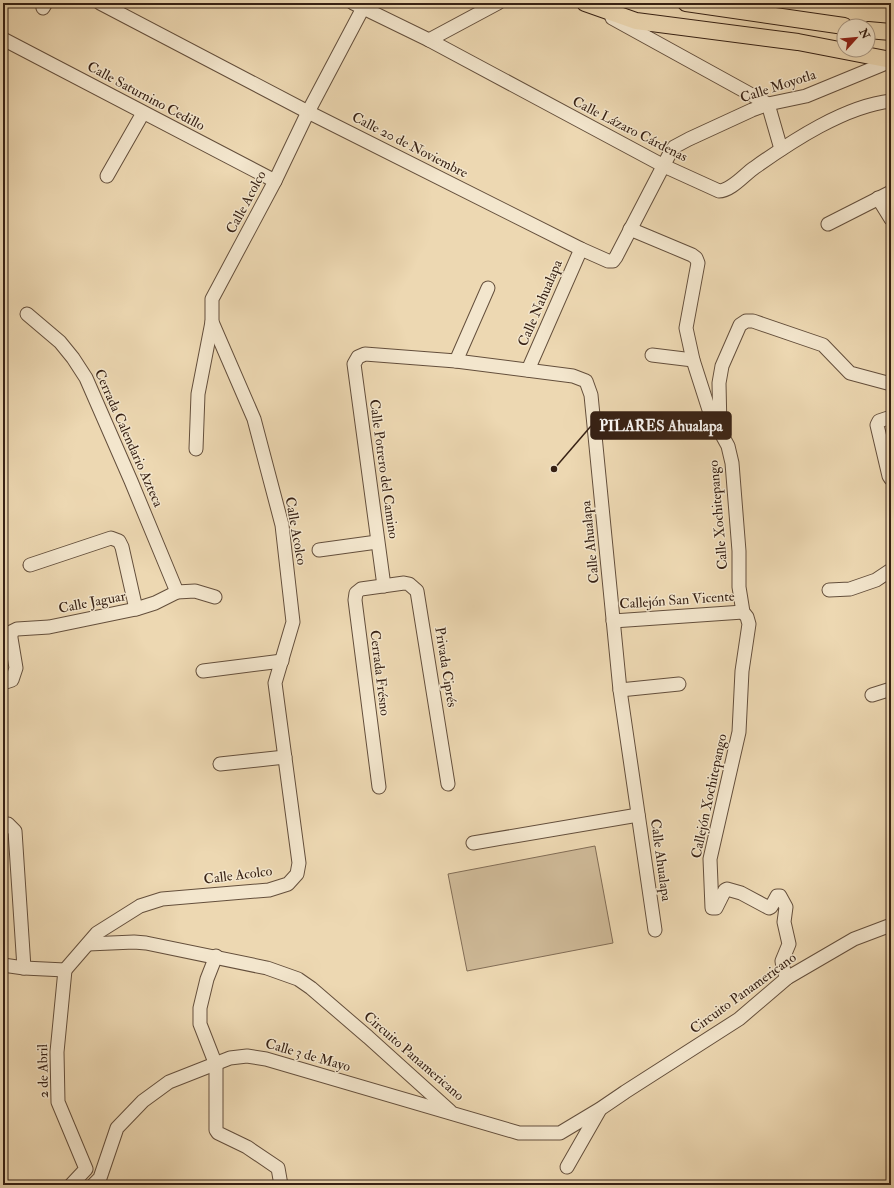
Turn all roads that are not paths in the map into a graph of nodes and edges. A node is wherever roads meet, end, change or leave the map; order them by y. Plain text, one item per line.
1 (100, 3) edge
2 (498, 3) edge
3 (586, 3) edge
4 (686, 3) edge
5 (358, 6) edge
6 (836, 25) edge
7 (876, 31) edge
8 (891, 32) edge
9 (3, 39) edge
10 (429, 40) junction
11 (891, 60) edge
12 (891, 101) edge
13 (768, 104) junction
14 (308, 112) junction
15 (143, 113) junction
16 (781, 149) junction
17 (664, 166) junction
18 (107, 176) dead end
19 (275, 181) junction
20 (891, 192) edge
21 (878, 198) junction
22 (891, 219) edge
23 (828, 224) dead end
24 (630, 229) junction
25 (581, 248) junction
26 (488, 288) dead end
27 (27, 314) dead end
28 (212, 322) junction
29 (652, 355) dead end
30 (358, 357) joint
31 (694, 360) junction
32 (456, 361) junction
33 (528, 370) junction
34 (891, 384) edge
35 (891, 416) edge
36 (720, 431) junction
37 (196, 449) dead end
38 (891, 479) edge
39 (377, 542) junction
40 (319, 550) dead end
41 (30, 565) dead end
42 (891, 570) edge
43 (384, 586) junction
44 (829, 590) dead end
45 (177, 592) junction
46 (215, 597) dead end
47 (136, 610) junction
48 (743, 612) junction
49 (614, 621) junction
50 (282, 661) junction
51 (202, 671) dead end
52 (7, 682) edge
53 (679, 684) dead end
54 (891, 688) edge
55 (620, 690) junction
56 (872, 695) dead end
57 (285, 757) junction
58 (220, 764) dead end
59 (448, 784) dead end
60 (379, 787) dead end
61 (638, 815) junction
62 (3, 825) edge
63 (473, 843) dead end
64 (891, 925) edge
65 (655, 930) dead end
66 (88, 944) junction
67 (216, 956) junction
68 (3, 965) edge
69 (24, 968) junction
70 (65, 970) junction
71 (788, 978) junction
72 (216, 1065) junction
73 (600, 1110) junction
74 (452, 1114) junction
75 (567, 1167) dead end
76 (71, 1185) edge
77 (93, 1185) edge
78 (281, 1185) edge

1 - 14 street, Calle 20 de Noviembre
2 - 10 street
3 - 11 main road
3 - 13 street
4 - 6 main road
5 - 10 street, Calle Lázaro Cárdenas
5 - 14 street, Calle Acolco
7 - 8 main road
9 - 15 street, Calle Saturnino Cedillo
10 - 17 street, Calle Lázaro Cárdenas
11 - 13 street, Calle Moyotla
12 - 16 street, Calle Lázaro Cárdenas
13 - 16 street
13 - 17 street, Calle Moyotla
14 - 19 street, Calle Acolco
14 - 25 street, Calle 20 de Noviembre
15 - 18 street
15 - 19 street, Calle Saturnino Cedillo
16 - 17 street, Calle Lázaro Cárdenas
17 - 24 street, Calle 20 de Noviembre
19 - 28 street, Calle Acolco
20 - 21 street
21 - 22 street
21 - 23 street
24 - 25 street, Calle 20 de Noviembre
24 - 31 street, Calle Xochitepango
25 - 33 street, Calle Nahualapa
26 - 32 street
27 - 45 street, Cerrada Calendario Azteca
28 - 37 street
28 - 50 street, Calle Acolco
29 - 31 street
30 - 32 street, Calle Ahualapa
30 - 39 street, Calle Potrero del Camino
31 - 36 street, Calle Xochitepango
32 - 33 street, Calle Ahualapa
33 - 49 street, Calle Ahualapa
34 - 36 street
35 - 38 street
36 - 48 street, Calle Xochitepango
39 - 40 street
39 - 43 street, Calle Potrero del Camino
41 - 47 street
42 - 44 street
43 - 59 street, Privada Ciprés
43 - 60 street, Cerrada Frésno
45 - 46 street
45 - 47 street, Calle Jaguar
47 - 52 street, Calle Jaguar
48 - 49 street, Callejón San Vicente
48 - 71 street, Callejón Xochitepango
49 - 55 street, Calle Ahualapa
50 - 51 street
50 - 57 street, Calle Acolco
53 - 55 street
54 - 56 street
55 - 61 street, Calle Ahualapa
57 - 58 street
57 - 66 street, Calle Acolco
61 - 63 street
61 - 65 street, Calle Ahualapa
62 - 69 street
64 - 71 street, Circuito Panamericano
66 - 67 street, Circuito Panamericano
66 - 70 street, Calle Acolco
67 - 72 street
67 - 74 street, Circuito Panamericano
68 - 69 street
69 - 70 street
70 - 76 street, 2 de Abril
71 - 73 street, Circuito Panamericano
72 - 74 street, Calle 3 de Mayo
72 - 77 street, Calle 3 de Mayo
72 - 78 street
73 - 74 street, Circuito Panamericano
73 - 75 street

